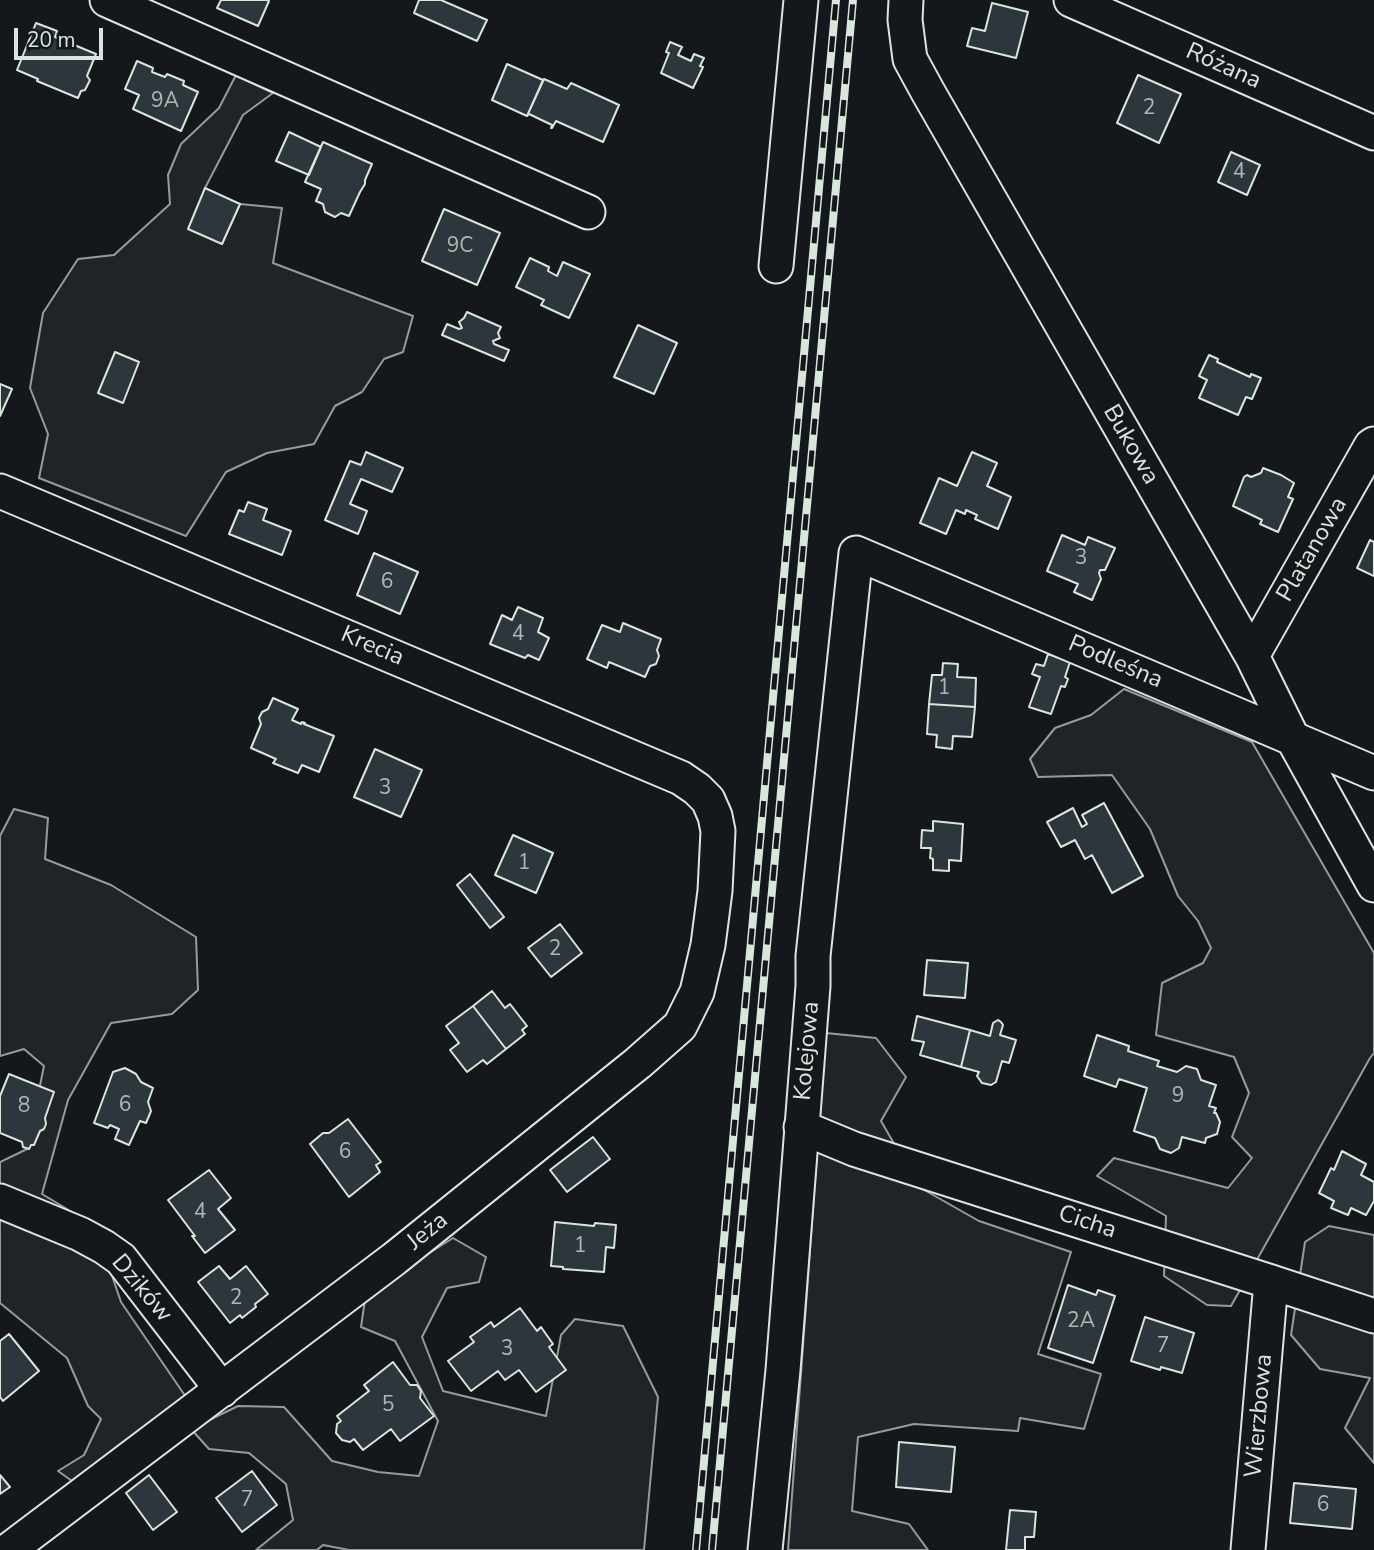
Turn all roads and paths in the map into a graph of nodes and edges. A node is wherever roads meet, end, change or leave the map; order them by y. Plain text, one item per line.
1 (107, 0) edge
2 (801, 0) edge
3 (906, 0) edge
4 (1072, 0) edge
5 (1374, 133) edge
6 (588, 212) dead end
7 (776, 266) dead end
8 (1374, 444) edge
9 (0, 491) edge
10 (856, 553) joint
11 (1252, 656) junction
12 (1293, 739) junction
13 (1374, 773) edge
14 (718, 831) joint
15 (1374, 886) edge
16 (801, 1127) junction
17 (0, 1201) edge
18 (1271, 1282) junction
19 (1374, 1316) edge
20 (222, 1390) junction
21 (9, 1550) edge
22 (765, 1550) edge
23 (1248, 1550) edge

1 - 6 street
2 - 7 street
3 - 11 street, Bukowa
4 - 5 street, Różana
8 - 11 street, Platanowa
9 - 14 street, Krecia
10 - 12 street, Podleśna
10 - 16 street, Kolejowa
11 - 12 street, Bukowa
12 - 13 street, Podleśna
12 - 15 street, Bukowa
14 - 20 street, Jeża
16 - 18 street, Cicha
16 - 22 street, Kolejowa
17 - 20 street, Dzików
18 - 19 street, Cicha
18 - 23 street, Wierzbowa
20 - 21 street, Jeża

